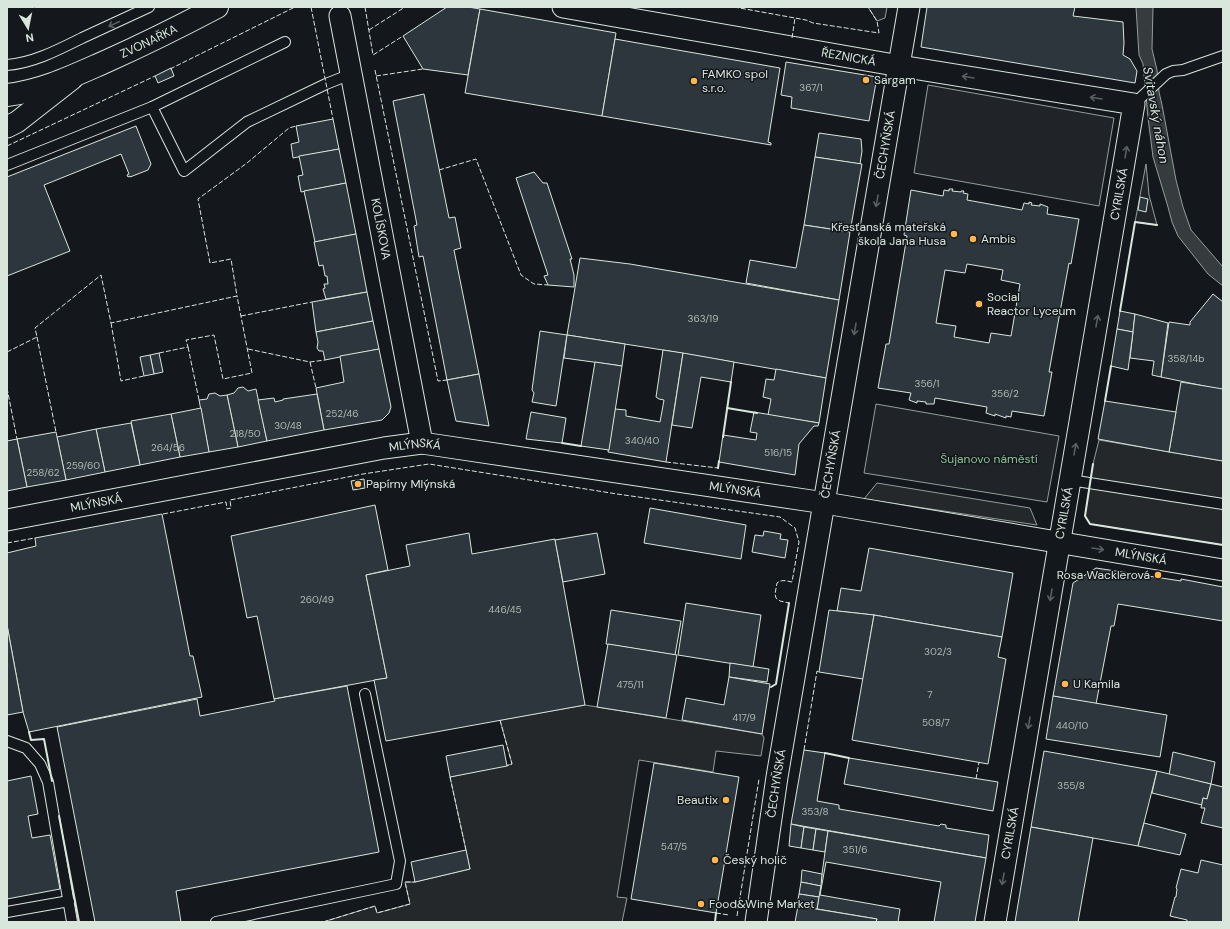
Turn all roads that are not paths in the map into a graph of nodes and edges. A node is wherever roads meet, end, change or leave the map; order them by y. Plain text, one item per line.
1 (149, 7) edge
2 (217, 7) edge
3 (563, 7) edge
4 (909, 7) edge
5 (340, 16) dead end
6 (286, 42) dead end
7 (1223, 56) edge
8 (7, 65) edge
9 (900, 66) junction
10 (79, 74) junction
11 (351, 74) junction
12 (7, 95) edge
13 (1134, 104) junction
14 (152, 107) junction
15 (7, 128) edge
16 (7, 165) edge
17 (422, 443) junction
18 (1070, 480) junction
19 (825, 503) junction
20 (1223, 504) edge
21 (7, 520) edge
22 (1059, 543) junction
23 (1223, 570) edge
24 (365, 694) dead end
25 (7, 741) edge
26 (69, 901) junction
27 (7, 912) edge
28 (72, 922) edge
29 (216, 922) edge
30 (756, 922) edge
31 (995, 922) edge

1 -> 8 lane
2 - 10 main road, ZVONAŘKA
3 - 9 street, ŘEZNICKÁ
4 - 9 street, ČECHYŇSKÁ
5 - 11 street, KOLÍSKOVA
6 - 14 lane
7 - 13 lane
13 -> 9 street, ŘEZNICKÁ
9 -> 19 street, ČECHYŇSKÁ
10 - 12 main road, ZVONAŘKA
10 - 15 street, ZVONAŘKA
11 - 14 lane
11 - 17 street, KOLÍSKOVA
18 -> 13 street, CYRILSKÁ
14 - 16 lane
17 - 19 street, MLÝNSKÁ
17 - 21 street, MLÝNSKÁ
18 - 20 lane
18 - 22 street, CYRILSKÁ
19 - 22 street
19 - 30 street, ČECHYŇSKÁ
22 -> 23 street, MLÝNSKÁ
22 -> 31 street, CYRILSKÁ
24 - 29 lane
25 - 26 lane
26 - 27 lane
26 - 28 lane

